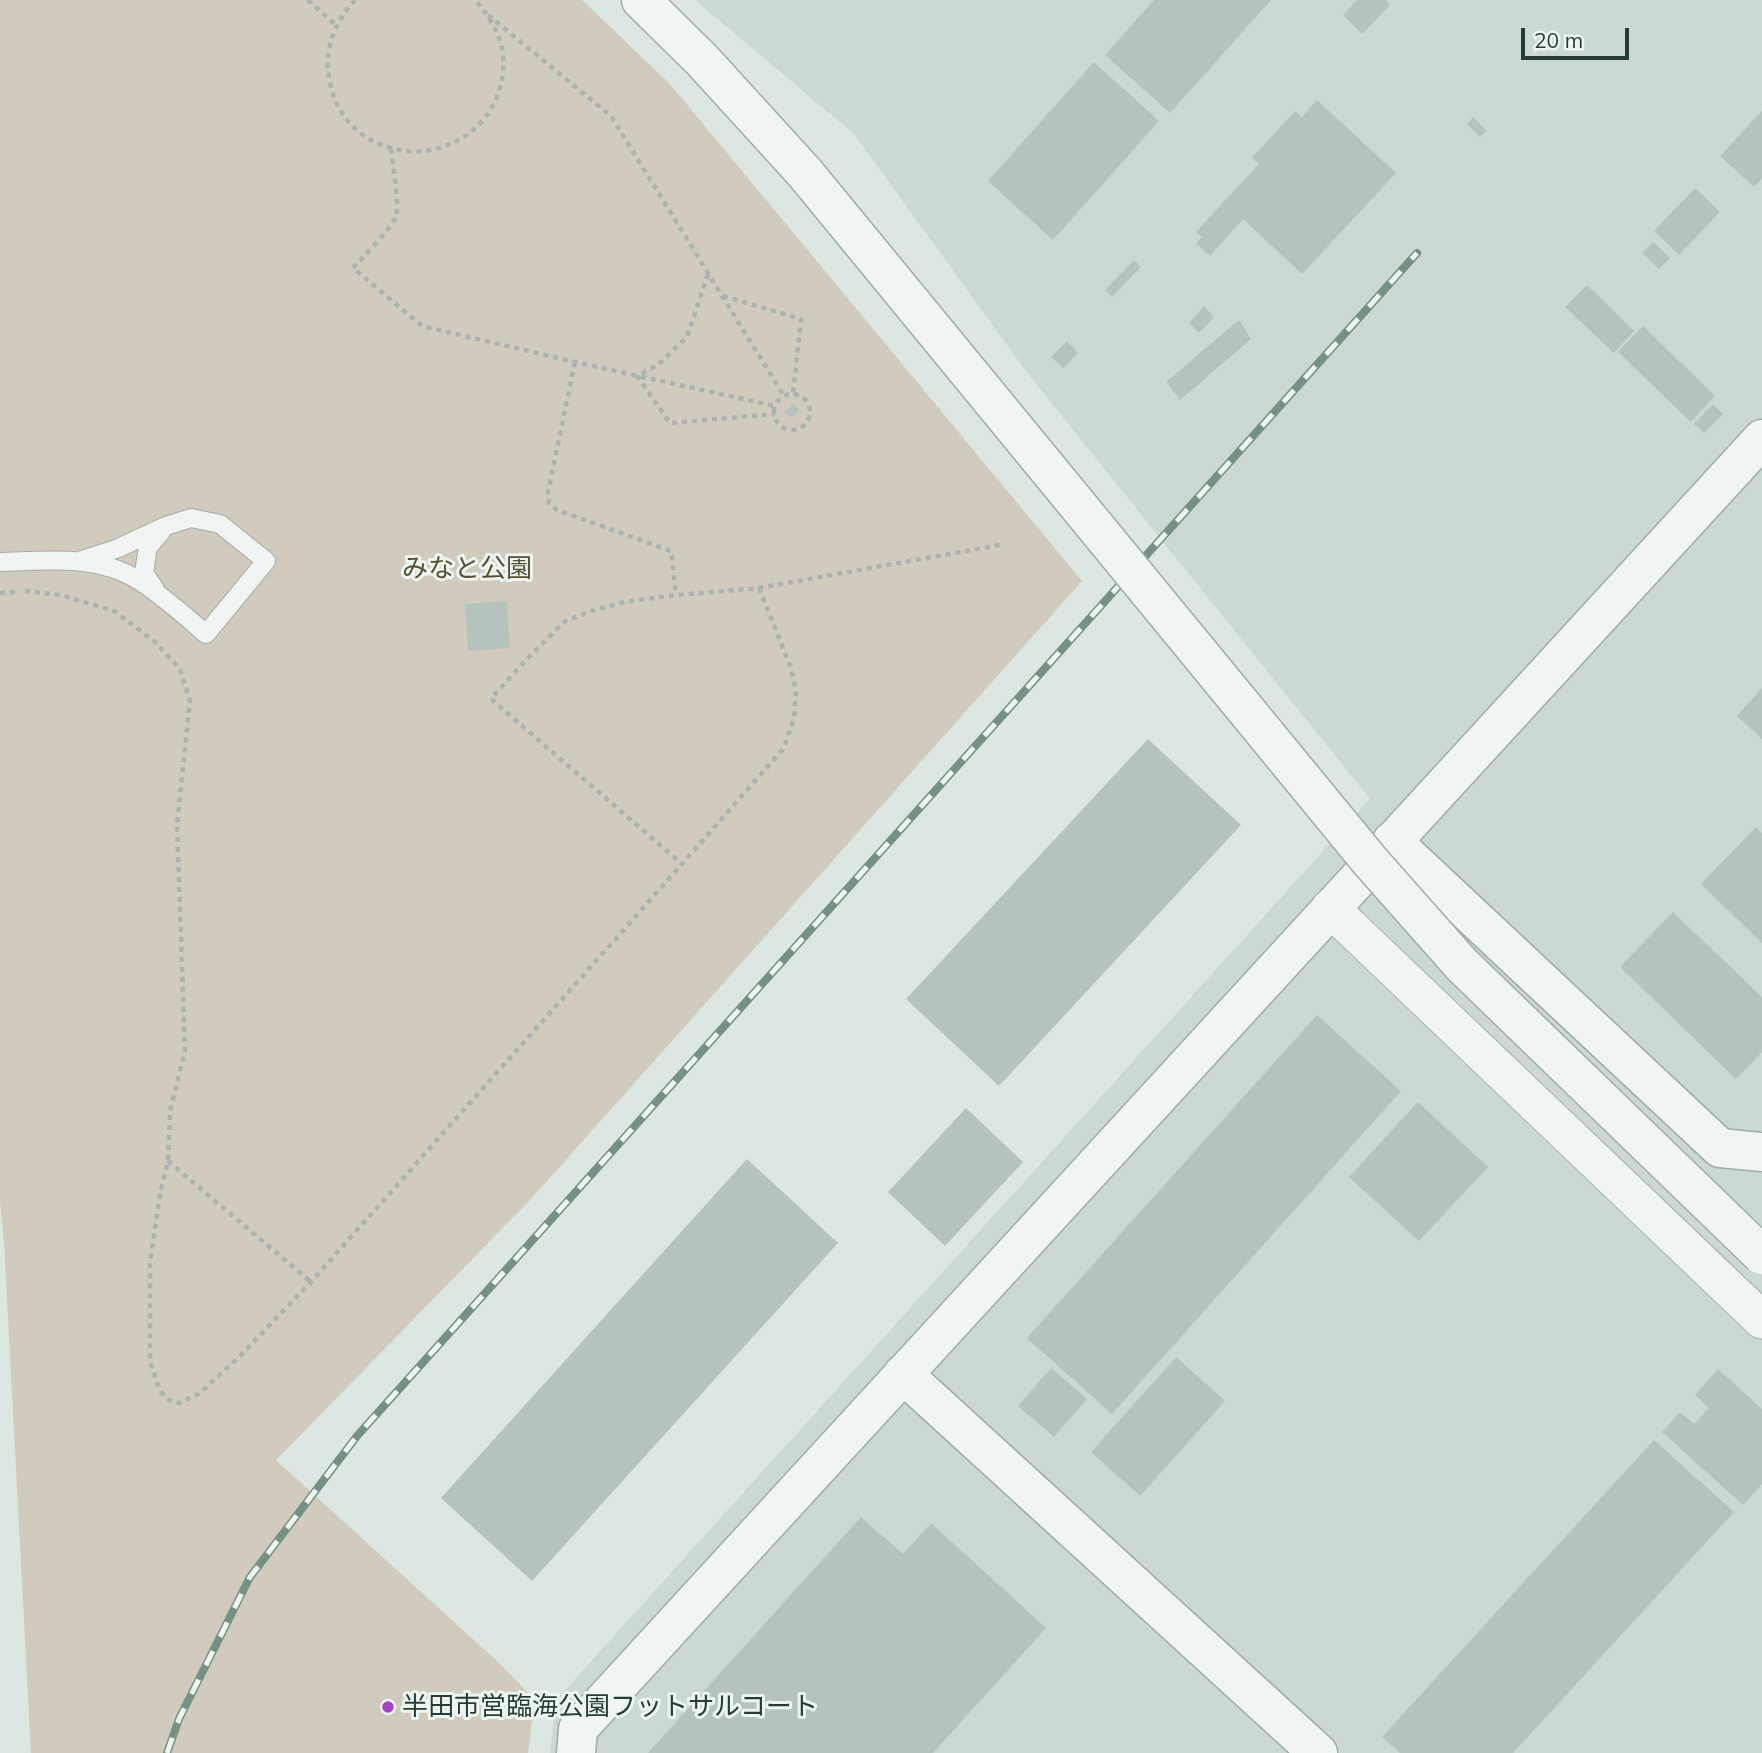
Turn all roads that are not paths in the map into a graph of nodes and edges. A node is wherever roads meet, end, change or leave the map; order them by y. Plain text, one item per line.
1 (641, 0) edge
2 (1762, 439) edge
3 (166, 526) junction
4 (79, 561) junction
5 (0, 562) edge
6 (159, 595) junction
7 (1392, 841) junction
8 (1330, 908) junction
9 (1762, 1152) edge
10 (1762, 1255) edge
11 (1762, 1320) edge
12 (903, 1374) junction
13 (576, 1753) edge
14 (1318, 1753) edge

1 - 10 street, bridge
2 - 7 street
3 - 4 lane
3 - 6 lane
3 - 6 lane
4 - 5 lane
4 - 6 lane
7 - 8 street
7 - 9 street
8 - 11 street
8 - 12 street
12 - 13 street
12 - 14 street

